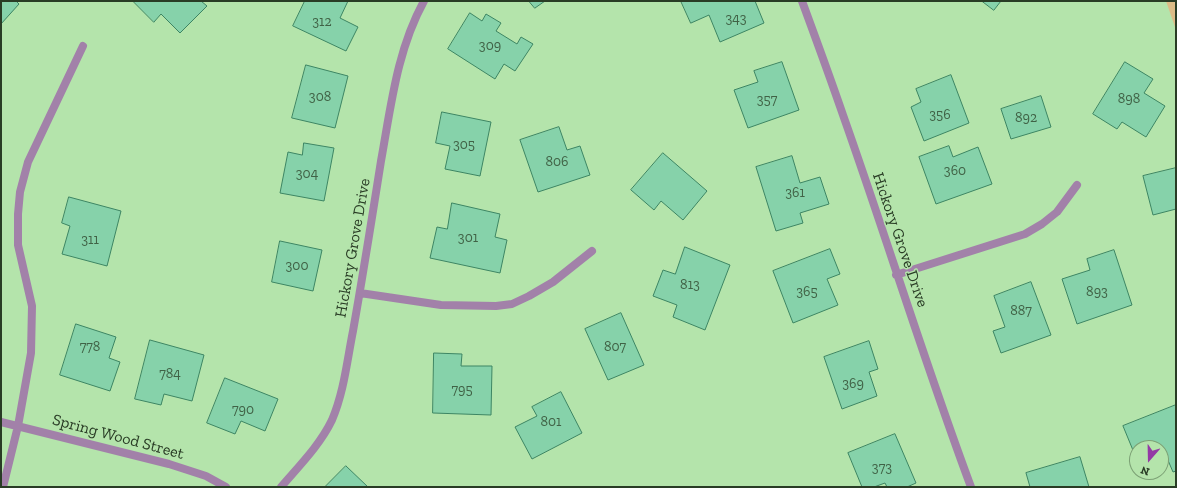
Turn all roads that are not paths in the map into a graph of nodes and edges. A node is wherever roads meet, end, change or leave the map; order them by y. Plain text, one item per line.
1 (424, 1) edge
2 (802, 1) edge
3 (83, 46) dead end
4 (1077, 185) dead end
5 (592, 251) dead end
6 (896, 275) junction
7 (360, 293) junction
8 (1, 422) edge
9 (18, 426) junction
10 (3, 487) edge
11 (226, 487) edge
12 (281, 487) edge
13 (971, 487) edge

1 - 7 street, Hickory Grove Drive
2 - 6 street, Hickory Grove Drive
3 - 9 street
4 - 6 street
5 - 7 street
6 - 13 street, Hickory Grove Drive
7 - 12 street, Hickory Grove Drive
8 - 9 street, Spring Wood Street
9 - 10 street
9 - 11 street, Spring Wood Street

